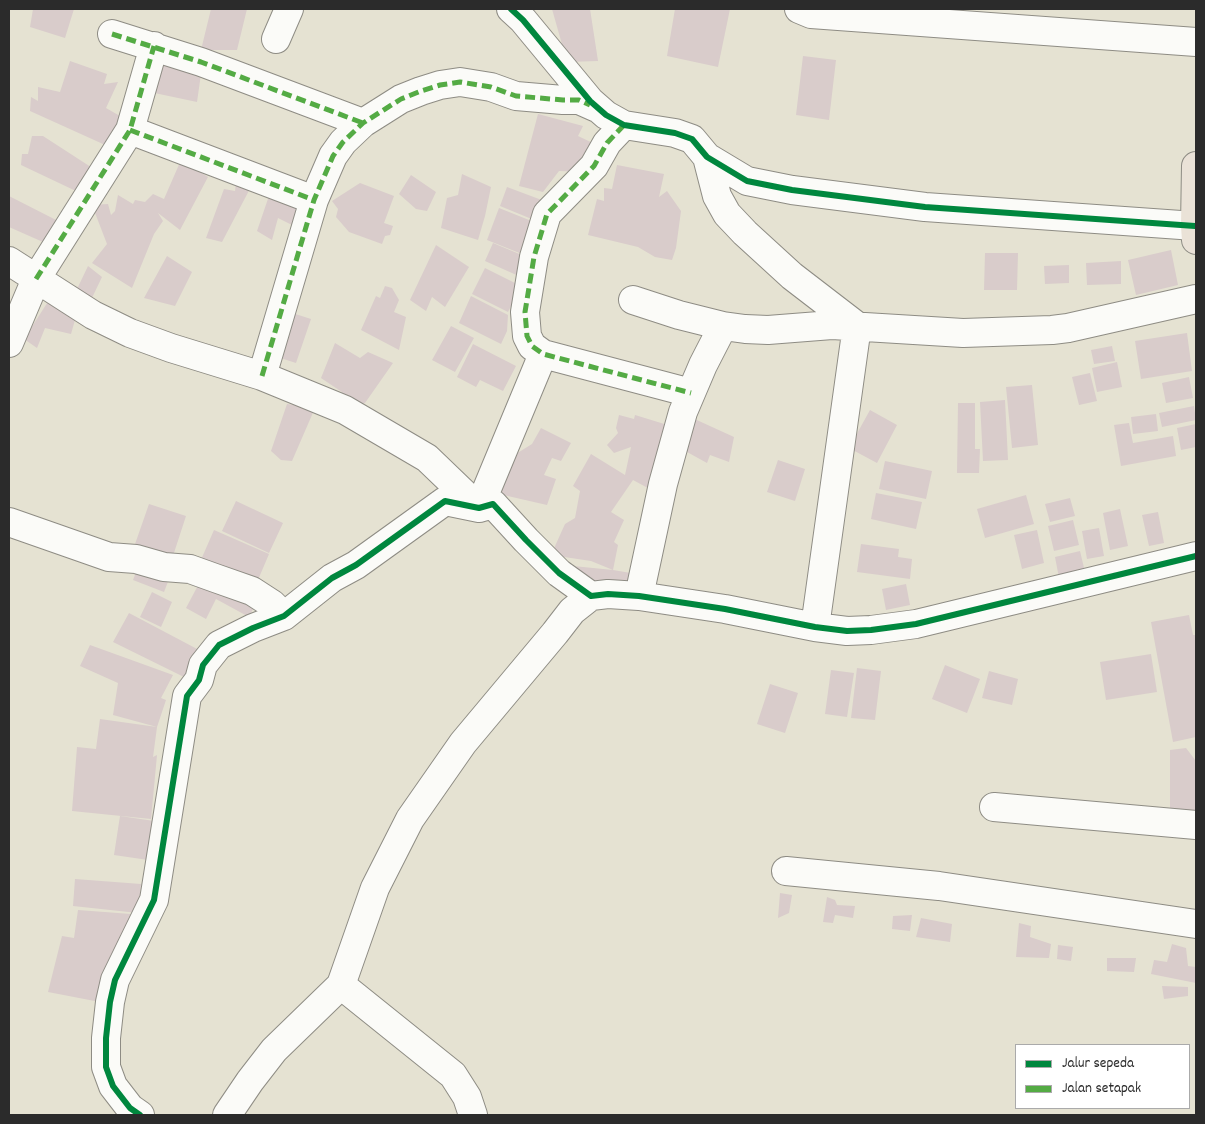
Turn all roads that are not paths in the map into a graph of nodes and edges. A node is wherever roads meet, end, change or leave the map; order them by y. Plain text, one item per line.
1 (289, 9) edge
2 (799, 9) edge
3 (520, 12) edge
4 (1001, 19) edge
5 (112, 34) dead end
6 (276, 39) dead end
7 (1196, 42) edge
8 (154, 46) junction
9 (597, 108) junction
10 (363, 123) junction
11 (624, 125) junction
12 (130, 130) junction
13 (707, 157) junction
14 (1196, 166) edge
15 (314, 200) junction
16 (1196, 233) edge
17 (9, 261) edge
18 (36, 279) junction
19 (1196, 299) edge
20 (634, 300) dead end
21 (723, 326) junction
22 (857, 326) junction
23 (9, 343) edge
24 (543, 354) junction
25 (262, 376) junction
26 (691, 393) junction
27 (479, 508) junction
28 (9, 522) edge
29 (1196, 556) edge
30 (590, 596) junction
31 (639, 596) junction
32 (284, 616) junction
33 (816, 627) junction
34 (994, 808) dead end
35 (1196, 825) edge
36 (786, 871) dead end
37 (1196, 924) edge
38 (341, 985) junction
39 (140, 1115) edge
40 (227, 1115) edge
41 (473, 1115) edge

1 - 6 street
2 - 4 street
3 - 9 street
4 - 7 street
5 - 8 street
8 - 10 street
8 - 12 street
9 - 10 street
9 - 11 street
10 - 15 street
11 - 13 street
11 - 24 street
12 - 15 street
12 - 18 street
13 - 16 street
13 - 22 street
14 - 16 main road
15 - 25 street
17 - 18 street
18 - 23 street
18 - 25 street
19 - 22 street
20 - 21 street
21 - 22 street
21 - 26 street
22 - 33 street
24 - 26 street
24 - 27 street
25 - 27 street
26 - 31 street
27 - 30 street
27 - 32 street
28 - 32 street
29 - 33 street
30 - 31 street
30 - 38 street
31 - 33 street
32 - 39 street
34 - 35 street
36 - 37 street
38 - 40 street
38 - 41 street

